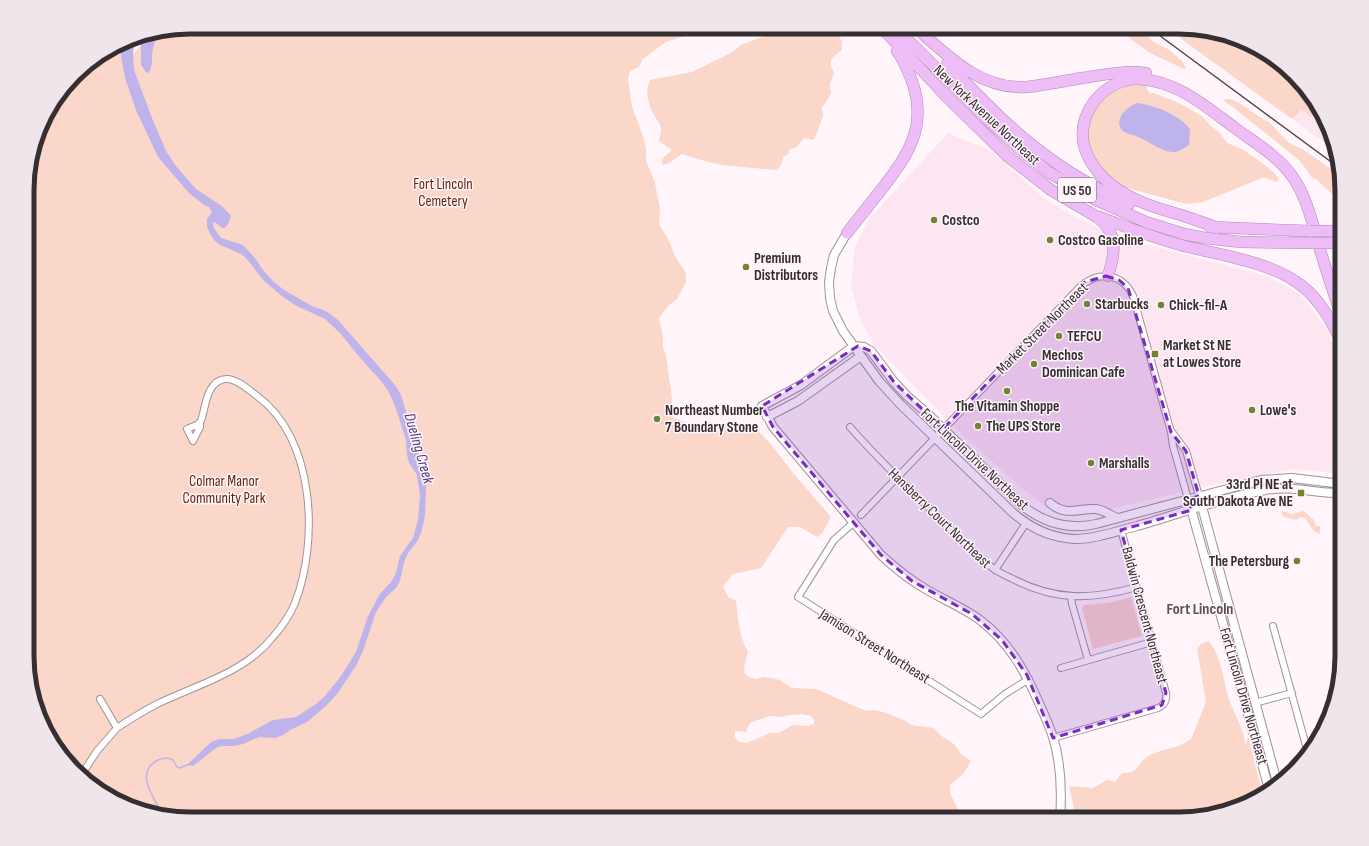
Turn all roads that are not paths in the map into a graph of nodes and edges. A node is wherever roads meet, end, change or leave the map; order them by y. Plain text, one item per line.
1 (885, 34) edge
2 (887, 34) edge
3 (902, 34) edge
4 (918, 34) edge
5 (922, 34) edge
6 (1089, 212) junction
7 (1218, 228) junction
8 (1335, 231) edge
9 (847, 233) joint
10 (1335, 243) edge
11 (1335, 274) edge
12 (1108, 276) junction
13 (1335, 295) edge
14 (1320, 305) junction
15 (1335, 321) edge
16 (1335, 331) edge
17 (854, 346) junction
18 (861, 356) junction
19 (767, 417) junction
20 (200, 422) dead end
21 (850, 427) dead end
22 (944, 429) junction
23 (1171, 432) junction
24 (935, 438) junction
25 (897, 477) junction
26 (1335, 483) edge
27 (1335, 493) edge
28 (1199, 496) junction
29 (1188, 499) junction
30 (1050, 503) dead end
31 (1202, 507) junction
32 (1192, 510) junction
33 (861, 515) dead end
34 (1117, 518) junction
35 (853, 523) junction
36 (1026, 523) junction
37 (1121, 530) junction
38 (996, 570) junction
39 (1222, 586) junction
40 (1137, 587) junction
41 (1214, 588) junction
42 (1071, 596) junction
43 (1273, 626) dead end
44 (1152, 642) junction
45 (1088, 660) junction
46 (1061, 668) dead end
47 (1029, 679) junction
48 (1292, 693) junction
49 (100, 699) dead end
50 (1255, 703) junction
51 (117, 728) junction
52 (1053, 738) junction
53 (1306, 747) edge
54 (84, 770) edge
55 (1276, 778) edge
56 (1269, 784) edge
57 (1060, 812) edge

1 - 9 highway
2 - 6 highway
3 - 10 highway, New York Avenue Northeast / US 50, bridge
4 - 7 highway, New York Avenue Northeast / US 50
5 - 11 highway
6 - 12 highway
6 - 14 highway
7 - 8 highway, New York Avenue Northeast / US 50, bridge
7 - 13 highway
9 - 17 street, Fort Lincoln Drive Northeast
12 - 22 street, Market Street Northeast
12 - 23 street, Market Street Northeast
14 - 15 highway
14 - 16 highway
17 - 18 street, Fort Lincoln Drive Northeast
17 - 19 street
17 - 22 street, Fort Lincoln Drive Northeast
18 - 19 street
18 - 24 street, Fort Lincoln Drive Northeast
19 - 35 street
20 - 51 street
21 - 25 street, Hansberry Court Northeast
22 - 24 street, Market Street Northeast
22 - 34 street, Fort Lincoln Drive Northeast
23 - 28 street, Market Street Northeast
23 - 29 street, Market Street Northeast
24 - 25 street, Market Street Northeast
24 - 36 street, Fort Lincoln Drive Northeast
25 - 33 street, Market Street Northeast
25 - 38 street, Hansberry Court Northeast
26 - 28 street
27 - 31 street
28 - 29 street, Fort Lincoln Drive Northeast
28 - 31 street, Fort Lincoln Drive Northeast
29 - 32 street, Fort Lincoln Drive Northeast
29 - 34 street, Fort Lincoln Drive Northeast
30 - 34 street
31 - 32 street, Fort Lincoln Drive Northeast
31 - 39 street, Fort Lincoln Drive Northeast
32 - 37 street, Fort Lincoln Drive Northeast
32 - 41 street, Fort Lincoln Drive Northeast
35 - 47 street
35 - 47 street, Jamison Street Northeast
36 - 37 street, Fort Lincoln Drive Northeast
36 - 38 street
37 - 40 street, Baldwin Crescent Northeast
38 - 42 street, Hansberry Court Northeast
39 - 41 street
39 - 50 street, Fort Lincoln Drive Northeast
40 - 42 street, Hansberry Court Northeast
40 - 44 street, Baldwin Crescent Northeast
41 - 56 street, Fort Lincoln Drive Northeast
42 - 45 street
43 - 48 street
44 - 45 street
44 - 52 street, Baldwin Crescent Northeast
45 - 46 street
47 - 52 street
48 - 50 street
48 - 53 street
49 - 51 street
50 - 55 street, Fort Lincoln Drive Northeast
51 - 54 street
52 - 57 street

